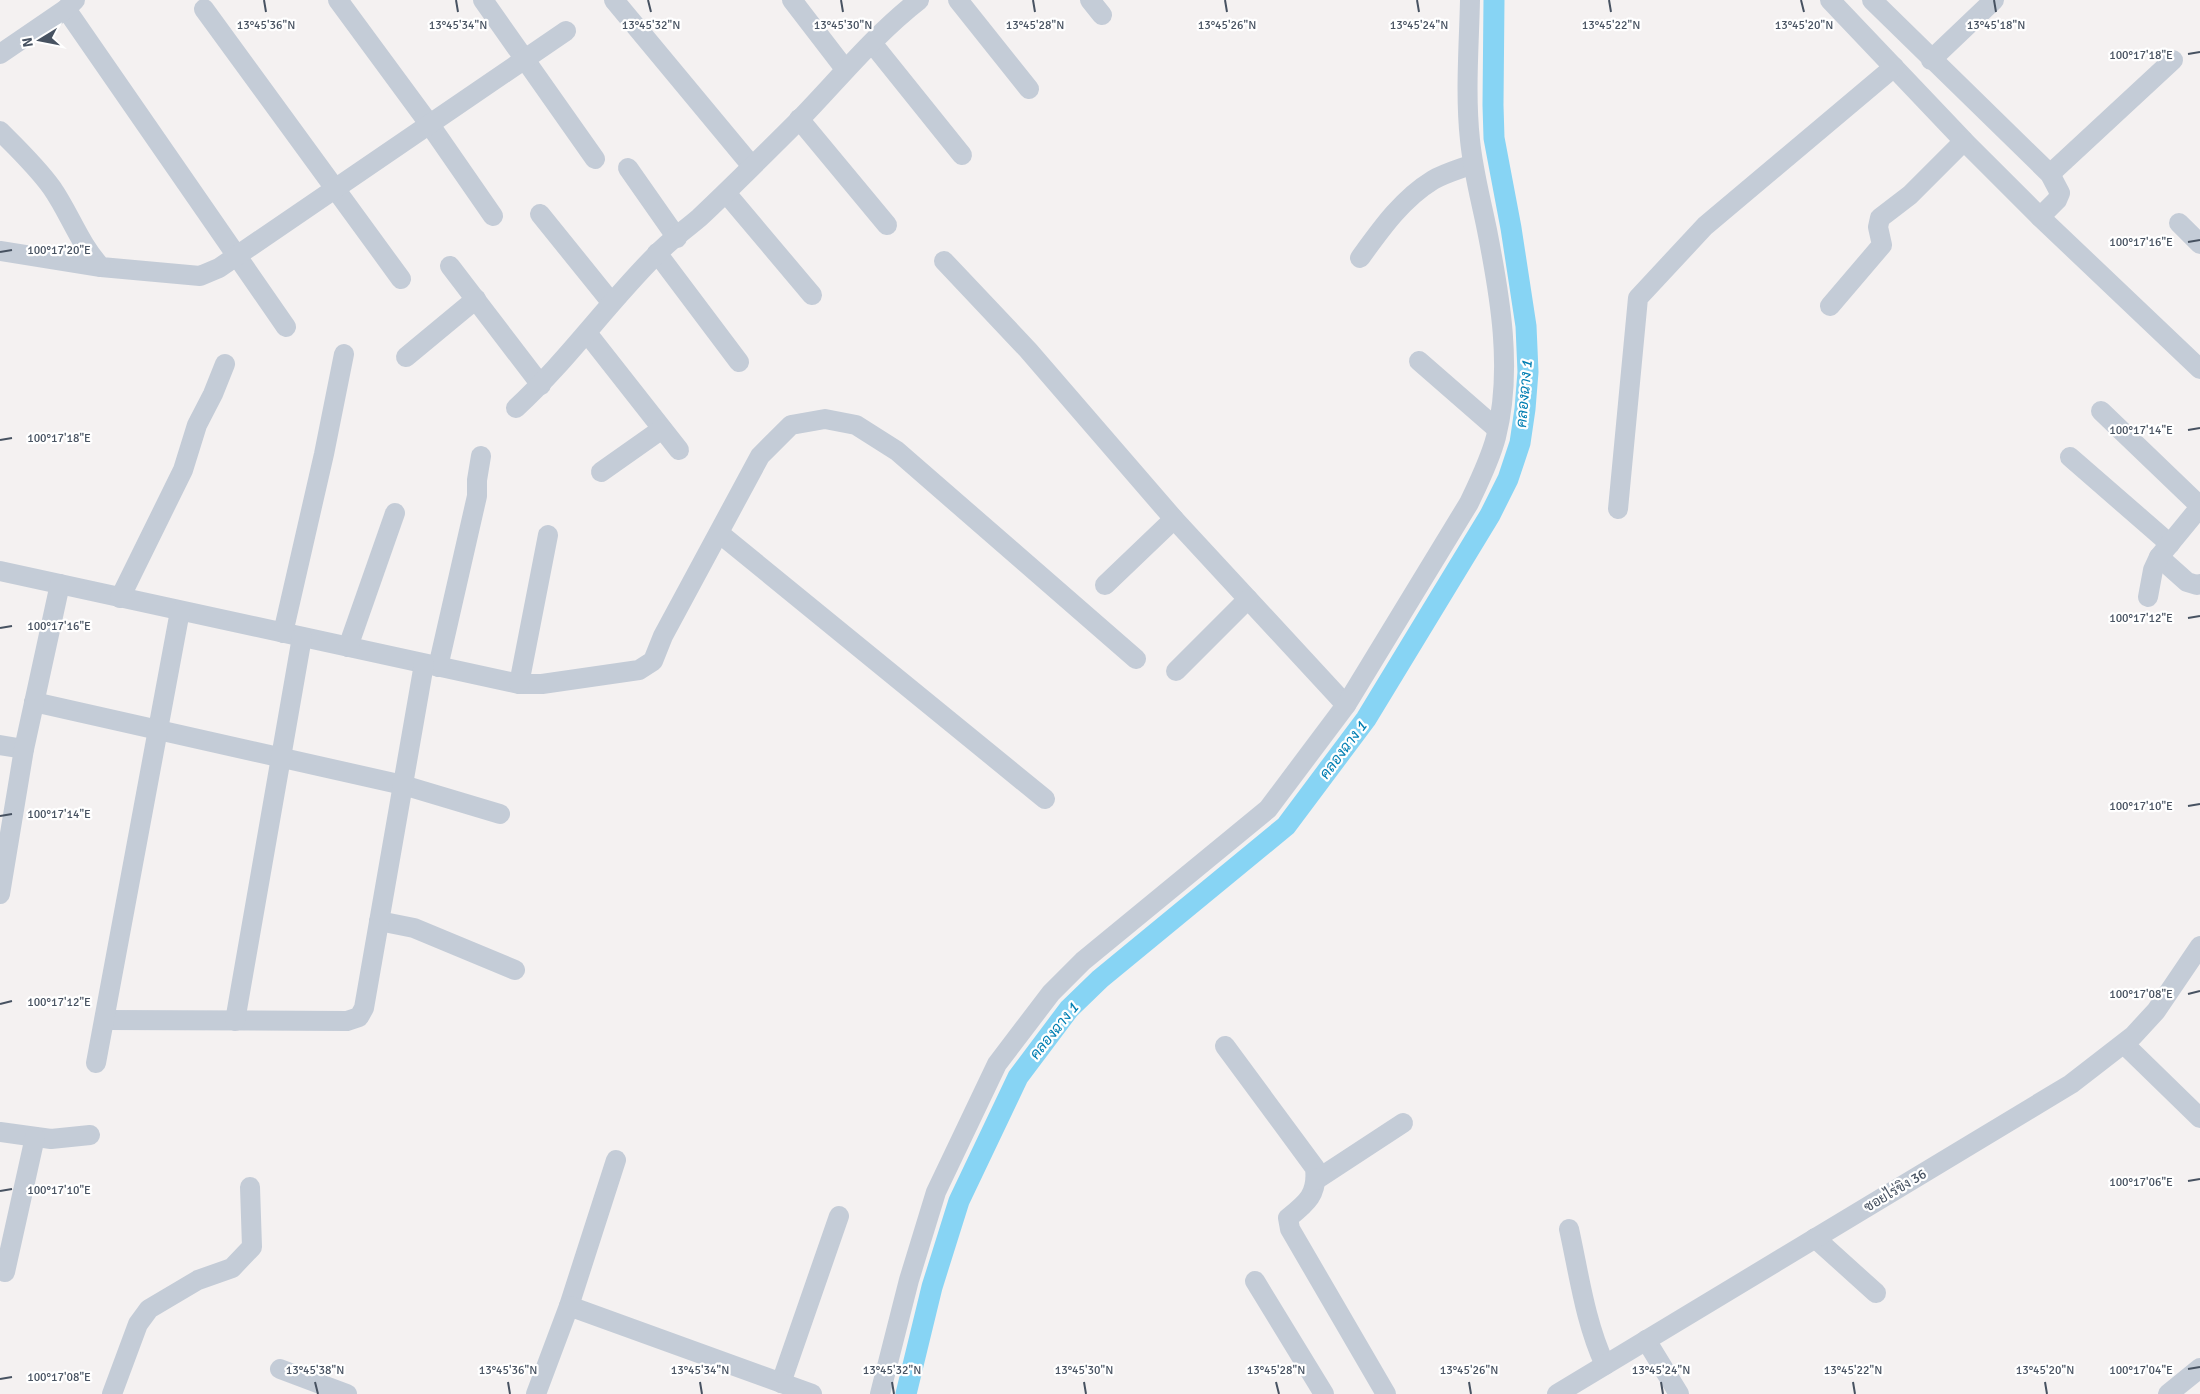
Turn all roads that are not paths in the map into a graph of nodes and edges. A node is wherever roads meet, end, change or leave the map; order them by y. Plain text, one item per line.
1 (338, 0) edge
2 (483, 0) edge
3 (614, 0) edge
4 (792, 0) edge
5 (919, 0) edge
6 (958, 0) edge
7 (1470, 0) edge
8 (1830, 0) edge
9 (1872, 0) edge
10 (1994, 0) edge
11 (71, 5) edge
12 (204, 10) dead end
13 (566, 31) dead end
14 (872, 42) junction
15 (0, 54) edge
16 (525, 58) junction
17 (1931, 60) junction
18 (2173, 60) dead end
19 (1894, 67) junction
20 (845, 69) junction
21 (1029, 89) dead end
22 (799, 119) junction
23 (430, 125) junction
24 (0, 131) edge
25 (1964, 141) junction
26 (962, 155) dead end
27 (595, 159) dead end
28 (1473, 164) junction
29 (751, 165) junction
30 (628, 168) dead end
31 (2050, 174) junction
32 (334, 189) junction
33 (726, 193) junction
34 (540, 214) dead end
35 (493, 216) dead end
36 (2040, 218) junction
37 (2179, 223) dead end
38 (887, 225) dead end
39 (677, 238) junction
40 (2200, 244) edge
41 (0, 251) edge
42 (657, 253) junction
43 (236, 256) junction
44 (1360, 258) dead end
45 (944, 261) dead end
46 (101, 266) junction
47 (450, 266) dead end
48 (401, 279) dead end
49 (812, 295) dead end
50 (476, 300) junction
51 (611, 302) junction
52 (1830, 306) dead end
53 (286, 327) dead end
54 (587, 333) junction
55 (344, 354) dead end
56 (406, 357) dead end
57 (1419, 361) dead end
58 (739, 362) dead end
59 (225, 364) dead end
60 (2200, 369) edge
61 (541, 385) junction
62 (516, 408) dead end
63 (2101, 411) dead end
64 (662, 429) junction
65 (1497, 429) junction
66 (679, 450) dead end
67 (481, 456) dead end
68 (2070, 457) dead end
69 (601, 472) dead end
70 (2200, 506) edge
71 (1618, 509) dead end
72 (395, 513) dead end
73 (1174, 519) junction
74 (719, 533) junction
75 (548, 535) dead end
76 (2164, 550) junction
77 (0, 572) edge
78 (60, 584) junction
79 (2200, 584) edge
80 (1105, 585) dead end
81 (2148, 597) dead end
82 (120, 598) junction
83 (1248, 600) junction
84 (180, 611) junction
85 (292, 635) junction
86 (348, 647) junction
87 (1136, 659) dead end
88 (431, 665) junction
89 (1176, 671) dead end
90 (519, 684) junction
91 (34, 702) junction
92 (1346, 705) junction
93 (158, 728) junction
94 (0, 745) edge
95 (24, 749) junction
96 (281, 758) junction
97 (403, 785) junction
98 (1045, 799) dead end
99 (500, 814) dead end
100 (0, 894) edge
101 (379, 921) junction
102 (2200, 946) edge
103 (515, 970) dead end
104 (106, 1020) junction
105 (235, 1020) junction
106 (2124, 1044) junction
107 (1225, 1046) dead end
108 (96, 1063) dead end
109 (2200, 1118) edge
110 (1403, 1123) dead end
111 (0, 1132) edge
112 (90, 1135) dead end
113 (35, 1137) junction
114 (616, 1160) dead end
115 (1316, 1180) junction
116 (250, 1187) dead end
117 (839, 1216) dead end
118 (1569, 1229) dead end
119 (1815, 1238) junction
120 (5, 1272) dead end
121 (1255, 1281) dead end
122 (1876, 1292) dead end
123 (569, 1306) junction
124 (1646, 1340) junction
125 (1605, 1364) junction
126 (2200, 1368) edge
127 (280, 1369) dead end
128 (781, 1383) junction
129 (112, 1394) edge
130 (347, 1394) edge
131 (536, 1394) edge
132 (812, 1394) edge
133 (880, 1394) edge
134 (1324, 1394) edge
135 (1386, 1394) edge
136 (1557, 1394) edge
137 (1679, 1394) edge
138 (2168, 1394) edge

1 - 23 street
2 - 16 street
3 - 29 street
4 - 20 street
5 - 14 street
6 - 21 street
7 - 28 street
8 - 19 street
9 - 17 street
10 - 17 street
11 - 15 street
11 - 43 street
12 - 32 street
13 - 16 street
14 - 20 street
14 - 26 street
16 - 23 street
16 - 27 street
17 - 31 street
18 - 31 street
19 - 25 street
19 - 71 street
20 - 22 street
22 - 29 street
22 - 38 street
23 - 32 street
23 - 35 street
24 - 46 street
25 - 36 street
25 - 52 street
28 - 44 street
28 - 65 street
29 - 33 street
30 - 39 street
31 - 36 street
32 - 43 street
32 - 48 street
33 - 39 street
33 - 49 street
34 - 51 street
36 - 60 street
37 - 40 street
39 - 42 street
41 - 46 street
42 - 51 street
42 - 58 street
43 - 46 street
43 - 53 street
45 - 73 street
47 - 50 street
50 - 56 street
50 - 61 street
51 - 54 street
54 - 61 street
54 - 64 street
55 - 85 street
57 - 65 street
59 - 82 street
61 - 62 street
63 - 70 street
64 - 66 street
64 - 69 street
65 - 92 street
67 - 88 street
68 - 76 street
70 - 76 street
72 - 86 street
73 - 80 street
73 - 83 street
74 - 87 street
74 - 90 street
74 - 98 street
75 - 90 street
76 - 79 street
76 - 81 street
77 - 78 street
78 - 82 street
78 - 91 street
82 - 84 street
83 - 89 street
83 - 92 street
84 - 85 street
84 - 93 street
85 - 86 street
85 - 96 street
86 - 88 street
88 - 90 street
88 - 97 street
91 - 93 street
91 - 95 street
92 - 133 street
93 - 96 street
93 - 104 street
94 - 95 street
95 - 100 street
96 - 97 street
96 - 105 street
97 - 99 street
97 - 101 street
101 - 103 street
101 - 105 street
102 - 106 street, ซอยไร่ขิง 36
104 - 105 street
104 - 108 street
106 - 109 street
106 - 119 street, ซอยไร่ขิง 36
107 - 115 street
110 - 115 street
111 - 113 street
112 - 113 street
113 - 120 street
114 - 123 street
115 - 135 street
116 - 129 street
117 - 128 street
118 - 125 street
119 - 122 street
119 - 124 street, ซอยไร่ขิง 36
121 - 134 street
123 - 128 street
123 - 131 street
124 - 125 street, ซอยไร่ขิง 36
124 - 137 street
125 - 136 street, ซอยไร่ขิง 36
126 - 138 street
127 - 130 street
128 - 132 street

